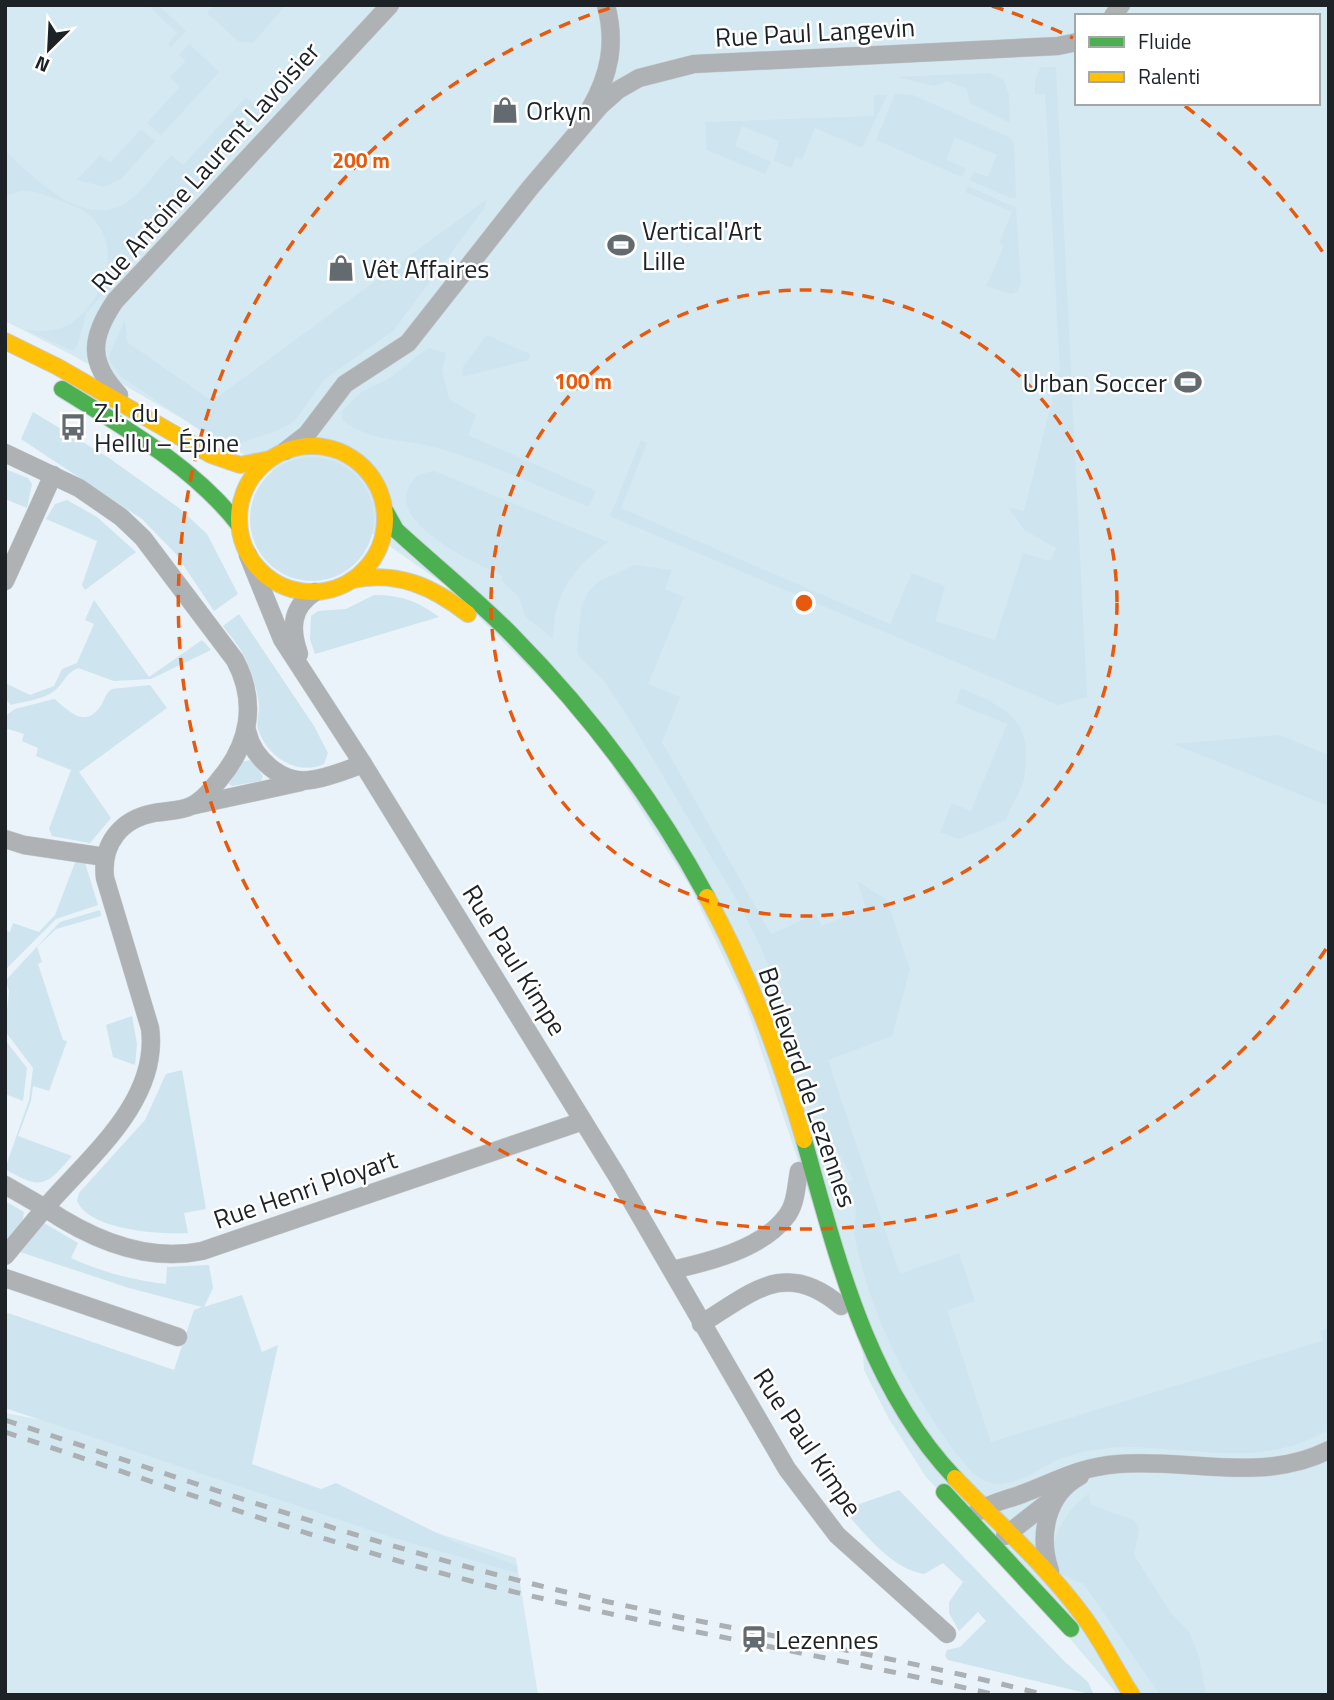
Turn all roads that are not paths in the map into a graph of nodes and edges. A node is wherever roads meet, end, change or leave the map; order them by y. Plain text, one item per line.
1 (390, 5) edge
2 (606, 5) edge
3 (1075, 42) edge
4 (577, 131) junction
5 (5, 341) edge
6 (5, 356) edge
7 (134, 411) junction
8 (5, 453) edge
9 (277, 455) junction
10 (53, 475) junction
11 (386, 512) junction
12 (239, 525) junction
13 (248, 555) junction
14 (352, 580) junction
15 (5, 581) edge
16 (315, 592) junction
17 (309, 680) junction
18 (247, 731) junction
19 (363, 764) junction
20 (309, 781) junction
21 (191, 806) junction
22 (5, 839) edge
23 (105, 857) junction
24 (583, 1121) junction
25 (799, 1171) junction
26 (5, 1185) edge
27 (45, 1208) junction
28 (5, 1256) edge
29 (672, 1270) junction
30 (5, 1278) edge
31 (841, 1306) junction
32 (701, 1324) junction
33 (178, 1337) dead end
34 (1329, 1450) edge
35 (1102, 1465) junction
36 (1063, 1489) junction
37 (984, 1507) junction
38 (968, 1518) junction
39 (981, 1532) junction
40 (1011, 1533) junction
41 (1053, 1579) junction
42 (947, 1634) dead end
43 (1115, 1672) junction
44 (1132, 1695) edge

1 - 7 street, Rue Antoine Laurent Lavoisier
2 - 4 street, Rue Paul Langevin
3 - 4 street, Rue Paul Langevin
4 - 9 street, Rue Paul Langevin
5 - 7 main road
6 - 12 main road
7 - 9 main road
8 - 10 street
9 - 11 main road
9 - 12 main road
10 - 15 street
10 - 18 street
11 - 14 main road
11 - 37 main road, Boulevard de Lezennes
12 - 13 main road
13 - 16 main road
13 - 17 street, Rue Paul Kimpe
14 - 16 main road
14 - 25 main road, Boulevard de Lezennes
16 - 17 street, Rue Paul Kimpe
17 - 19 street, Rue Paul Kimpe
18 - 20 street
18 - 21 street
19 - 20 street
19 - 24 street, Rue Paul Kimpe
20 - 21 street
21 - 23 street
22 - 23 street
23 - 27 street
24 - 27 street, Rue Henri Ployart
24 - 29 street, Rue Paul Kimpe
25 - 29 street
25 - 31 main road, Boulevard de Lezennes
26 - 27 street, Rue Henri Ployart
27 - 28 street
29 - 32 street, Rue Paul Kimpe
30 - 33 street
31 - 32 street
31 - 38 main road, Boulevard de Lezennes
32 - 42 street, Rue Paul Kimpe
34 - 35 street
35 - 36 street
35 - 37 street
36 - 40 street
36 - 41 street
37 - 38 street
37 - 40 main road, Boulevard de Lezennes
38 - 39 main road, Boulevard de Lezennes
39 - 40 street
39 - 43 main road, Boulevard de Lezennes
40 - 41 main road, Boulevard de Lezennes
41 - 43 main road, Boulevard de Lezennes
43 - 44 main road, Boulevard de Lezennes

